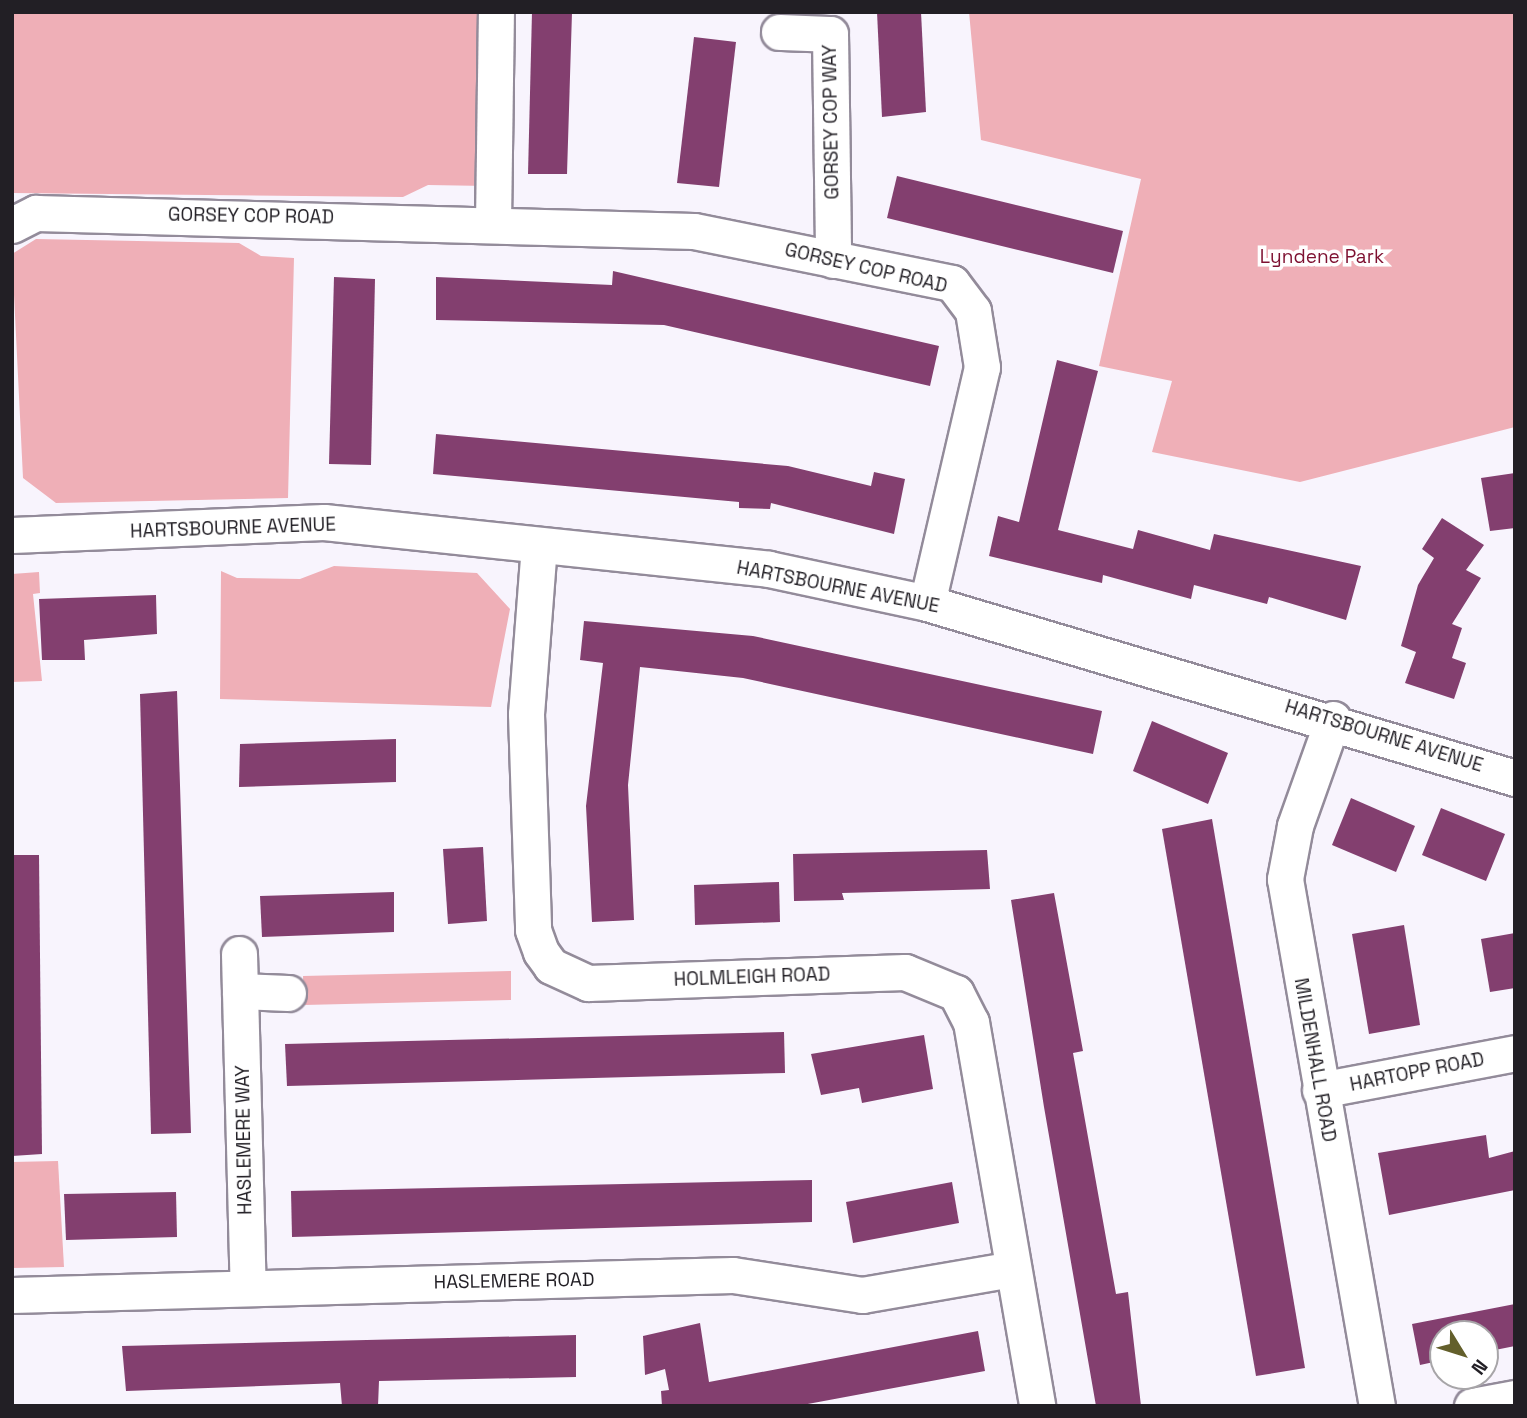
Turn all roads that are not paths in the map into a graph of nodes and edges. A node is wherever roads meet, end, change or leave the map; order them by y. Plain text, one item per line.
1 (496, 12) edge
2 (779, 32) dead end
3 (493, 223) junction
4 (12, 225) edge
5 (833, 260) junction
6 (12, 536) edge
7 (539, 545) junction
8 (927, 603) junction
9 (1333, 719) junction
10 (1514, 770) edge
11 (239, 954) dead end
12 (240, 991) junction
13 (288, 993) dead end
14 (1515, 1054) edge
15 (1320, 1090) junction
16 (1012, 1269) junction
17 (247, 1288) junction
18 (12, 1295) edge
19 (1515, 1398) edge
20 (1037, 1406) edge
21 (1377, 1406) edge
22 (1472, 1406) edge

1 - 3 street
2 - 5 street, GORSEY COP WAY
3 - 4 street, GORSEY COP ROAD
3 - 5 street, GORSEY COP ROAD
5 - 8 street, GORSEY COP ROAD
6 - 7 street, HARTSBOURNE AVENUE
7 - 8 street, HARTSBOURNE AVENUE
7 - 16 street, HOLMLEIGH ROAD
8 - 9 street, HARTSBOURNE AVENUE
9 - 10 street, HARTSBOURNE AVENUE
9 - 15 street, MILDENHALL ROAD
11 - 12 street, HASLEMERE WAY
12 - 13 street
12 - 17 street, HASLEMERE WAY
14 - 15 street, HARTOPP ROAD
15 - 21 street, MILDENHALL ROAD
16 - 17 street, HASLEMERE ROAD
16 - 20 street, HOLMLEIGH ROAD
17 - 18 street, HASLEMERE ROAD
19 - 22 street

